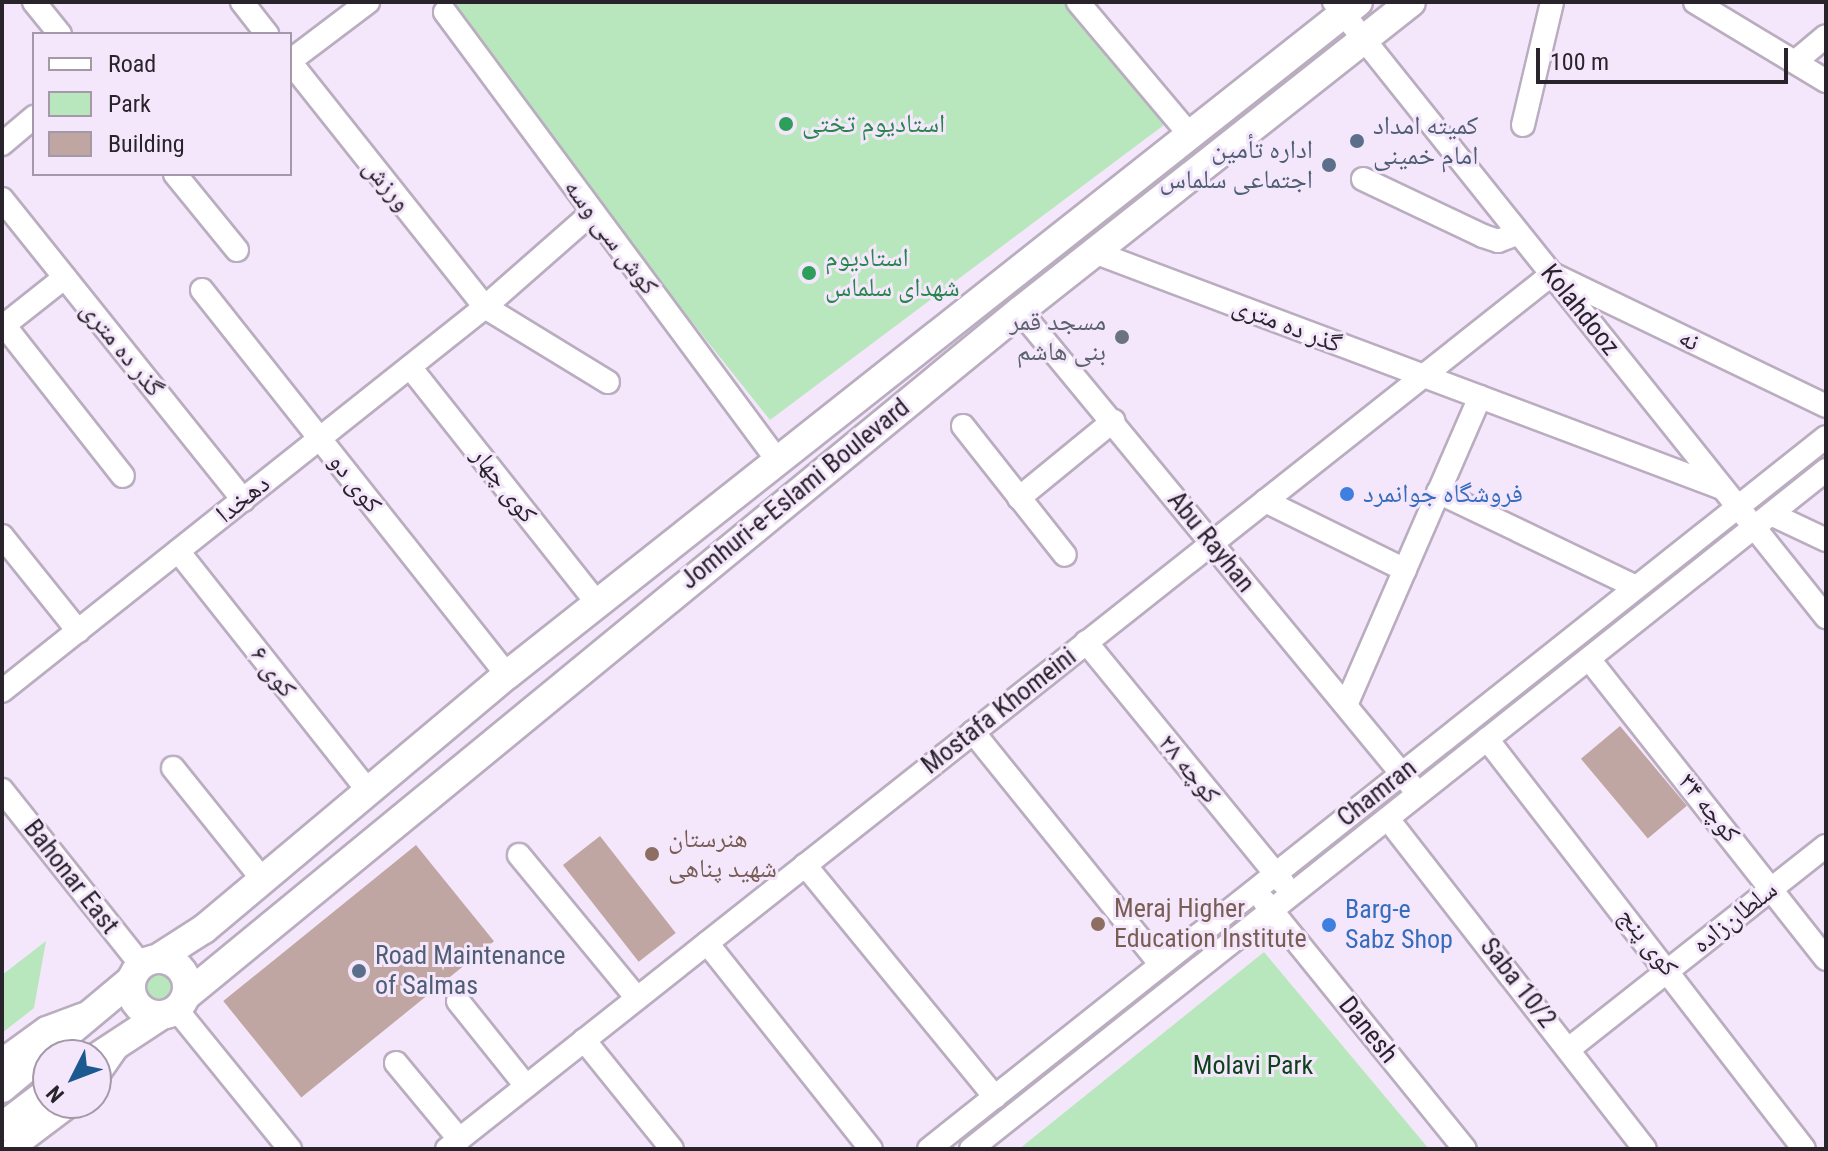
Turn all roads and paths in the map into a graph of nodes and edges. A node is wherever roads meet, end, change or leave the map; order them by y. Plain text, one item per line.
1 (34, 2) edge
2 (242, 2) edge
3 (368, 2) edge
4 (1078, 2) edge
5 (1411, 2) edge
6 (1552, 2) edge
7 (1695, 2) edge
8 (1345, 6) edge
9 (445, 12) dead end
10 (58, 32) edge
11 (265, 32) edge
12 (1826, 36) edge
13 (1364, 39) junction
14 (292, 60) edge
15 (1795, 62) junction
16 (292, 65) edge
17 (1826, 81) edge
18 (32, 119) edge
19 (1523, 125) dead end
20 (1190, 135) junction
21 (2, 144) edge
22 (177, 176) edge
23 (1363, 179) dead end
24 (2, 199) edge
25 (593, 212) junction
26 (1519, 233) junction
27 (237, 250) dead end
28 (1094, 252) junction
29 (1552, 274) junction
30 (65, 277) junction
31 (202, 290) dead end
32 (485, 307) junction
33 (1020, 311) junction
34 (3, 326) edge
35 (410, 367) junction
36 (1423, 376) junction
37 (608, 382) dead end
38 (1480, 397) junction
39 (1826, 406) edge
40 (1113, 421) junction
41 (963, 426) dead end
42 (1826, 437) edge
43 (319, 439) junction
44 (778, 461) junction
45 (1826, 470) edge
46 (123, 476) dead end
47 (1723, 488) junction
48 (1438, 492) junction
49 (1019, 498) junction
50 (243, 500) junction
51 (1265, 501) junction
52 (1738, 507) junction
53 (1763, 521) junction
54 (2, 536) edge
55 (1826, 540) edge
56 (1212, 543) junction
57 (178, 551) junction
58 (1065, 555) dead end
59 (1405, 570) junction
60 (1636, 587) junction
61 (598, 604) junction
62 (1826, 617) edge
63 (78, 631) junction
64 (1086, 642) junction
65 (1589, 659) junction
66 (507, 675) junction
67 (2, 691) edge
68 (1346, 705) junction
69 (973, 732) junction
70 (1487, 739) junction
71 (173, 768) dead end
72 (1402, 773) junction
73 (2, 790) edge
74 (369, 792) junction
75 (1419, 794) junction
76 (1388, 819) junction
77 (1826, 846) edge
78 (519, 855) dead end
79 (805, 865) junction
80 (1275, 874) junction
81 (263, 880) junction
82 (1773, 887) junction
83 (1255, 890) junction
84 (1292, 895) junction
85 (1272, 911) junction
86 (707, 943) junction
87 (1826, 959) edge
88 (1161, 965) junction
89 (143, 968) junction
90 (1669, 969) junction
91 (637, 998) junction
92 (458, 1001) dead end
93 (175, 1007) junction
94 (96, 1010) junction
95 (584, 1040) junction
96 (120, 1043) junction
97 (112, 1048) edge
98 (1570, 1048) junction
99 (112, 1055) edge
100 (2, 1060) edge
101 (396, 1063) dead end
102 (526, 1086) junction
103 (2, 1088) edge
104 (995, 1097) junction
105 (32, 1104) edge
106 (52, 1119) edge
107 (2, 1127) edge
108 (453, 1144) edge
109 (12, 1149) edge
110 (290, 1149) edge
111 (672, 1149) edge
112 (871, 1149) edge
113 (929, 1149) edge
114 (971, 1149) edge
115 (1465, 1149) edge
116 (1645, 1149) edge
117 (1804, 1149) edge

1 - 10 street
2 - 11 street
3 - 14 street
4 - 20 street
5 - 13 main road, Jomhuri-e-Eslami Boulevard
6 - 19 street
7 - 15 street
8 - 13 street, Kolahdooz
8 - 20 main road, Jomhuri-e-Eslami Boulevard
9 - 25 street, کوش سی وسه
12 - 15 street
13 - 26 street, Kolahdooz
13 - 28 main road, Jomhuri-e-Eslami Boulevard
15 - 17 street
16 - 32 street, ورزش
18 - 21 street
20 - 44 main road, Jomhuri-e-Eslami Boulevard
22 - 27 street
23 - 26 street
24 - 30 street, گذر ده متری
25 - 32 street
25 - 44 street, کوش سی وسه
26 - 29 street, Kolahdooz
28 - 33 main road, Jomhuri-e-Eslami Boulevard
28 - 36 street, گذر ده متری
29 - 36 street, Mostafa Khomeini
29 - 39 street, نه
29 - 47 street, Kolahdooz
30 - 34 street
30 - 50 street, گذر ده متری
31 - 43 street, کوی دو
32 - 35 street, دهخدا
32 - 37 street
33 - 40 street, Abu Rayhan
33 - 93 main road, Jomhuri-e-Eslami Boulevard
34 - 46 street
35 - 43 street, دهخدا
35 - 61 street, کوی چهار
36 - 38 street, گذر ده متری
36 - 51 street, Mostafa Khomeini
38 - 47 street, گذر ده متری
38 - 48 street
40 - 49 street
40 - 56 street, Abu Rayhan
41 - 49 street
42 - 52 street, Chamran
43 - 50 street, دهخدا
43 - 66 street, کوی دو
44 - 61 main road, Jomhuri-e-Eslami Boulevard
45 - 53 street, Chamran
47 - 52 street, Kolahdooz
48 - 59 street
48 - 60 street
49 - 58 street
50 - 57 street, دهخدا
51 - 56 street, Mostafa Khomeini
51 - 59 street
52 - 53 street, Kolahdooz
52 - 60 street, Chamran
53 - 55 street
53 - 62 street, Kolahdooz
53 - 65 street, Chamran
54 - 63 street
56 - 64 street, Mostafa Khomeini
56 - 68 street, Abu Rayhan
57 - 63 street, دهخدا
57 - 74 street, کوی ۶
59 - 68 street
60 - 72 street, Chamran
61 - 66 main road, Jomhuri-e-Eslami Boulevard
63 - 67 street, دهخدا
64 - 69 street, Mostafa Khomeini
64 - 80 street, کوچه ۲۸
65 - 70 street, Chamran
65 - 82 street, کوچه ۳۴
66 - 74 main road, Jomhuri-e-Eslami Boulevard
68 - 72 street, Abu Rayhan
69 - 79 street, Mostafa Khomeini
69 - 88 street
70 - 75 street, Chamran
70 - 90 street, کوی پنج
71 - 81 street
72 - 75 street, Abu Rayhan
72 - 80 street, Chamran
73 - 89 street, Bahonar East
74 - 81 main road, Jomhuri-e-Eslami Boulevard
75 - 76 street, Chamran
76 - 84 street, Chamran
76 - 98 street, Saba 10/2
77 - 82 street, سلطان‌زاده
78 - 91 street
79 - 86 street, Mostafa Khomeini
79 - 104 street
80 - 83 street, Chamran
80 - 84 street, کوچه ۲۸
81 - 89 main road, Jomhuri-e-Eslami Boulevard
82 - 87 street, کوچه ۳۴
82 - 90 street, سلطان‌زاده
83 - 85 street, Danesh
83 - 88 street, Chamran
84 - 85 street, Chamran
85 - 114 street, Chamran
85 - 115 street, Danesh
86 - 91 street, Mostafa Khomeini
86 - 112 street
88 - 104 street, Chamran
89 - 93 main road
89 - 93 main road
89 - 94 main road, Jomhuri-e-Eslami Boulevard
90 - 98 street, سلطان‌زاده
90 - 117 street, کوی پنج
91 - 95 street, Mostafa Khomeini
92 - 102 street
93 - 96 main road, Jomhuri-e-Eslami Boulevard
93 - 110 street
94 - 100 street
94 - 103 main road, Jomhuri-e-Eslami Boulevard
95 - 102 street, Mostafa Khomeini
95 - 111 street
96 - 97 main road, Jomhuri-e-Eslami Boulevard
96 - 99 street
98 - 116 street, Saba 10/2
101 - 108 street
102 - 108 street, Mostafa Khomeini
104 - 113 street, Chamran
105 - 107 main road
106 - 109 street

